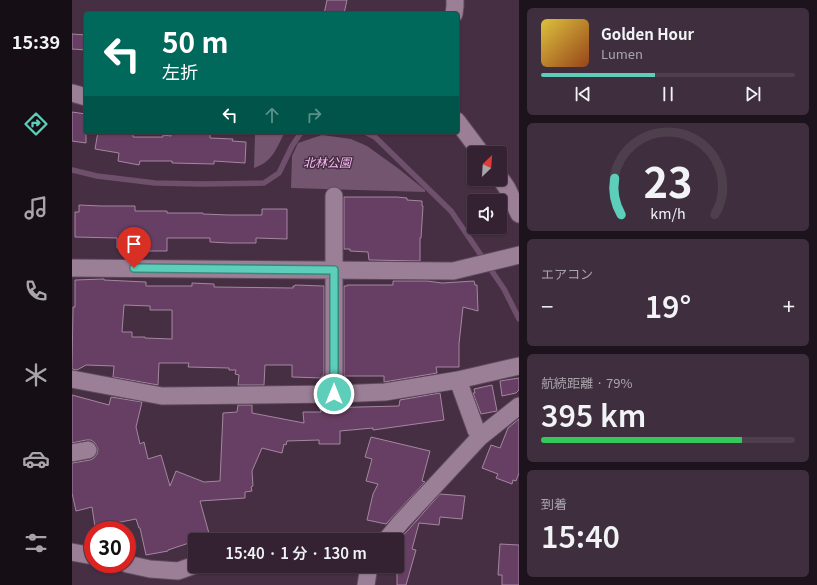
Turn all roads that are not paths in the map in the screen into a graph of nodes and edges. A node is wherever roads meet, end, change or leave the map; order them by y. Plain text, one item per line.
1 (455, 0) edge
2 (454, 12) edge
3 (72, 93) edge
4 (84, 96) edge
5 (459, 123) edge
6 (476, 146) edge
7 (506, 186) edge
8 (334, 196) dead end
9 (519, 214) edge
10 (519, 255) edge
11 (72, 268) edge
12 (334, 270) junction
13 (519, 366) edge
14 (72, 379) edge
15 (458, 380) junction
16 (334, 394) junction
17 (519, 406) edge
18 (480, 437) junction
19 (392, 533) edge
20 (72, 552) edge
21 (84, 554) edge
22 (136, 566) edge
23 (188, 567) edge
24 (368, 573) edge
25 (366, 585) edge

1 - 2 street
3 - 4 street
5 - 6 street
7 - 9 street
8 - 12 street
10 - 12 street
11 - 12 street
12 - 16 street
13 - 15 street
14 - 16 street
15 - 16 street
15 - 18 street
17 - 18 street
18 - 19 street
20 - 21 street
22 - 23 street
24 - 25 street

